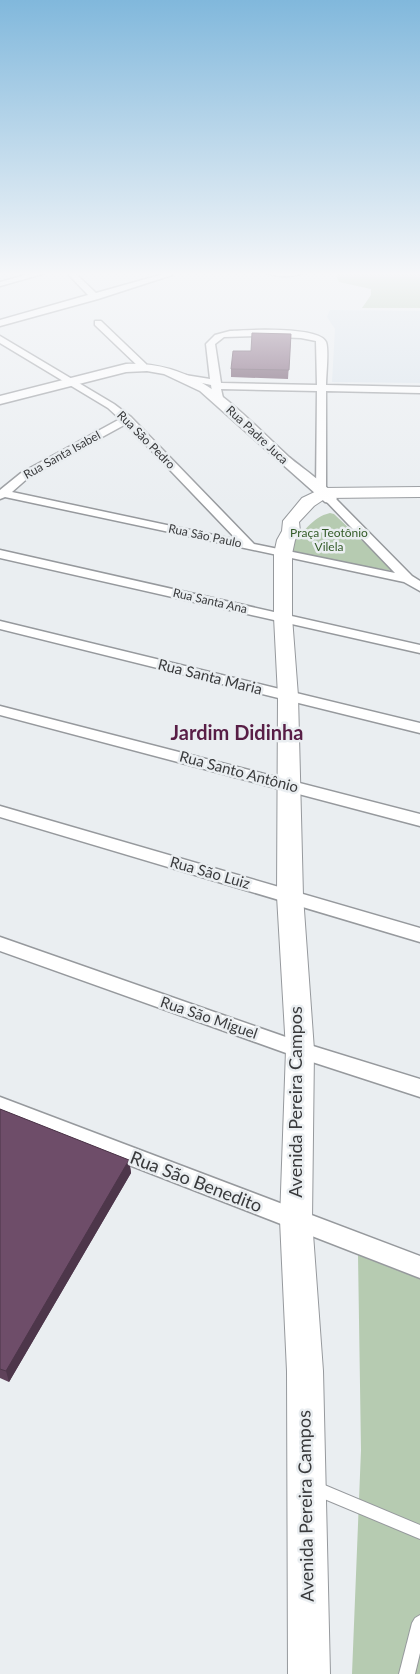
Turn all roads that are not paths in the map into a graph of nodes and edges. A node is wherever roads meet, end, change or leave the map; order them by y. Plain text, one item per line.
1 (21, 351) edge
2 (127, 351) edge
3 (211, 351) edge
4 (322, 351) edge
5 (143, 366) junction
6 (73, 382) junction
7 (321, 387) junction
8 (216, 389) junction
9 (420, 390) edge
10 (0, 400) edge
11 (127, 419) junction
12 (420, 492) edge
13 (325, 494) junction
14 (1, 495) edge
15 (420, 499) edge
16 (249, 546) junction
17 (0, 554) edge
18 (284, 554) junction
19 (408, 579) junction
20 (420, 587) edge
21 (283, 617) junction
22 (0, 625) edge
23 (420, 649) edge
24 (288, 696) junction
25 (0, 710) edge
26 (420, 728) edge
27 (288, 785) junction
28 (0, 811) edge
29 (420, 820) edge
30 (290, 896) junction
31 (420, 935) edge
32 (0, 944) edge
33 (300, 1050) junction
34 (420, 1088) edge
35 (0, 1106) edge
36 (296, 1220) junction
37 (420, 1267) edge
38 (306, 1484) junction
39 (420, 1532) edge
40 (420, 1623) edge
41 (309, 1674) edge
42 (407, 1674) edge

1 - 6 street, Rua São Pedro
2 - 5 street
3 - 8 street
4 - 7 street
5 - 6 street, Rua Padre Juca
5 - 8 street, Rua Padre Juca
6 - 10 street, Rua Padre Juca
6 - 11 street, Rua São Pedro
7 - 8 street
7 - 9 street
7 - 13 street
8 - 13 street, Rua Padre Juca
11 - 14 street, Rua Santa Isabel
11 - 16 street, Rua São Pedro
12 - 13 main road
13 - 15 main road
13 - 18 main road, Avenida Pereira Campos
13 - 19 street, Rua Padre Juca
14 - 16 street, Rua São Paulo
16 - 18 street, Rua São Paulo
17 - 21 street, Rua Santa Ana
18 - 19 street, Rua São Paulo
18 - 21 main road, Avenida Pereira Campos
19 - 20 street, Rua Padre Juca
21 - 23 street, Rua Santa Ana
21 - 24 main road, Avenida Pereira Campos
22 - 24 street, Rua Santa Maria
24 - 26 street, Rua Santa Maria
24 - 27 main road, Avenida Pereira Campos
25 - 27 street, Rua Santo Antônio
27 - 29 street, Rua Santo Antônio
27 - 30 main road, Avenida Pereira Campos
28 - 30 street, Rua São Luiz
30 - 31 street, Rua São Luiz
30 - 33 main road, Avenida Pereira Campos
32 - 33 street, Rua São Miguel
33 - 34 street, Rua São Miguel
33 - 36 main road, Avenida Pereira Campos
35 - 36 street, Rua São Benedito
36 - 37 street, Rua São Benedito
36 - 38 main road, Avenida Pereira Campos
38 - 39 lane
38 - 41 main road, Avenida Pereira Campos
40 - 42 lane

